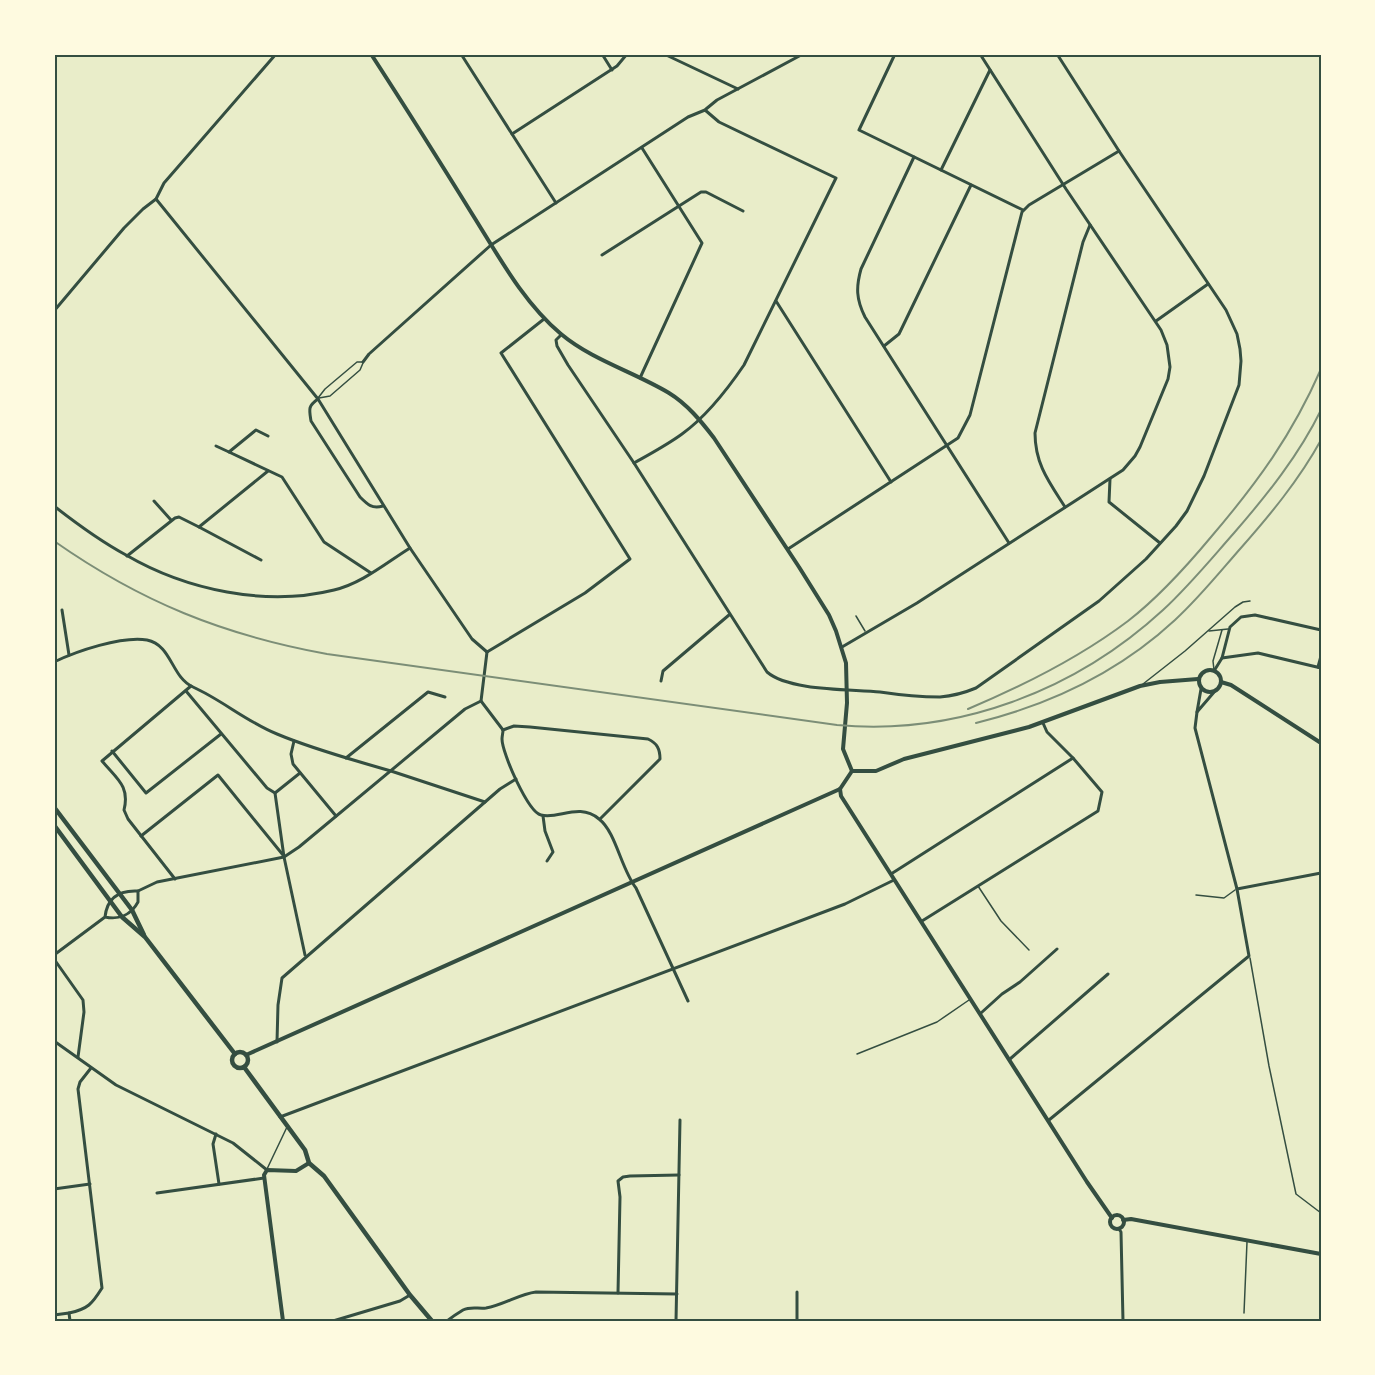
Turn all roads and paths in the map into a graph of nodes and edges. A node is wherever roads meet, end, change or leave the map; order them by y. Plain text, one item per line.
1 (276, 54) edge
2 (371, 54) edge
3 (462, 54) edge
4 (602, 54) edge
5 (627, 54) edge
6 (664, 54) edge
7 (803, 54) edge
8 (895, 54) edge
9 (980, 54) edge
10 (1057, 54) edge
11 (612, 70) junction
12 (990, 70) junction
13 (738, 89) junction
14 (705, 110) junction
15 (512, 134) junction
16 (642, 148) junction
17 (1119, 151) junction
18 (914, 157) junction
19 (941, 170) junction
20 (1063, 184) junction
21 (971, 185) junction
22 (156, 200) junction
23 (556, 203) junction
24 (678, 205) junction
25 (1023, 210) junction
26 (743, 211) dead end
27 (1090, 225) junction
28 (491, 245) junction
29 (602, 255) dead end
30 (1208, 284) junction
31 (776, 301) junction
32 (54, 311) edge
33 (544, 318) junction
34 (1156, 321) junction
35 (562, 335) junction
36 (884, 346) junction
37 (363, 362) junction
38 (640, 378) junction
39 (318, 399) junction
40 (699, 419) junction
41 (268, 436) dead end
42 (216, 446) dead end
43 (947, 446) junction
44 (229, 452) junction
45 (634, 463) junction
46 (268, 471) junction
47 (1110, 479) junction
48 (891, 482) junction
49 (154, 501) dead end
50 (54, 506) edge
51 (383, 506) junction
52 (1065, 508) junction
53 (171, 520) junction
54 (199, 526) junction
55 (1009, 543) junction
56 (1160, 543) junction
57 (410, 548) junction
58 (788, 549) junction
59 (127, 556) junction
60 (261, 560) dead end
61 (371, 573) junction
62 (1250, 602) dead end
63 (62, 610) dead end
64 (729, 615) junction
65 (856, 616) dead end
66 (1229, 629) junction
67 (1222, 630) junction
68 (1321, 630) edge
69 (1208, 631) junction
70 (867, 633) junction
71 (842, 647) junction
72 (488, 652) junction
73 (69, 655) junction
74 (1321, 656) edge
75 (1222, 658) junction
76 (54, 661) edge
77 (1320, 667) edge
78 (1214, 671) junction
79 (1198, 679) junction
80 (661, 681) dead end
81 (1221, 682) junction
82 (191, 686) junction
83 (1140, 686) junction
84 (1201, 689) junction
85 (186, 691) junction
86 (847, 691) junction
87 (1215, 691) junction
88 (445, 697) dead end
89 (481, 701) junction
90 (1197, 712) junction
91 (1044, 723) junction
92 (503, 729) junction
93 (221, 733) junction
94 (294, 741) junction
95 (1321, 743) edge
96 (112, 752) junction
97 (346, 758) junction
98 (1073, 758) junction
99 (391, 771) junction
100 (852, 771) junction
101 (300, 773) junction
102 (516, 779) junction
103 (840, 789) junction
104 (275, 793) junction
105 (484, 802) junction
106 (54, 807) edge
107 (336, 816) junction
108 (543, 816) junction
109 (600, 819) junction
110 (54, 825) edge
111 (141, 836) junction
112 (284, 857) junction
113 (547, 861) dead end
114 (1321, 873) edge
115 (891, 874) junction
116 (175, 879) junction
117 (896, 880) junction
118 (632, 882) junction
119 (978, 886) junction
120 (1237, 889) junction
121 (138, 891) junction
122 (120, 894) junction
123 (1196, 895) dead end
124 (111, 901) junction
125 (132, 910) junction
126 (105, 917) junction
127 (122, 917) junction
128 (922, 921) junction
129 (145, 938) junction
130 (1057, 949) dead end
131 (1029, 950) dead end
132 (306, 955) junction
133 (1249, 956) junction
134 (54, 957) edge
135 (672, 968) junction
136 (1108, 974) dead end
137 (972, 999) junction
138 (688, 1001) dead end
139 (981, 1013) junction
140 (54, 1041) edge
141 (276, 1042) junction
142 (235, 1054) junction
143 (857, 1054) dead end
144 (246, 1055) junction
145 (78, 1057) junction
146 (1011, 1059) junction
147 (244, 1067) junction
148 (91, 1068) junction
149 (280, 1117) junction
150 (680, 1120) dead end
151 (1049, 1120) junction
152 (287, 1126) junction
153 (216, 1134) junction
154 (309, 1163) junction
155 (267, 1170) junction
156 (679, 1175) junction
157 (264, 1178) junction
158 (90, 1184) junction
159 (219, 1184) junction
160 (54, 1189) edge
161 (157, 1193) dead end
162 (1321, 1213) edge
163 (1112, 1218) junction
164 (1123, 1220) junction
165 (1119, 1228) junction
166 (1247, 1240) junction
167 (1321, 1254) edge
168 (796, 1292) dead end
169 (618, 1293) junction
170 (677, 1294) junction
171 (410, 1295) junction
172 (69, 1313) junction
173 (1244, 1313) dead end
174 (54, 1315) edge
175 (70, 1321) edge
176 (283, 1321) edge
177 (333, 1321) edge
178 (432, 1321) edge
179 (447, 1321) edge
180 (676, 1321) edge
181 (797, 1321) edge
182 (1123, 1321) edge

1 - 22 street
2 - 28 street
3 - 15 street
4 - 11 street
5 - 11 street
6 - 13 street
7 - 13 street
8 - 18 street
9 - 12 street
10 - 17 street
11 - 15 street
12 - 19 street
12 - 20 street
13 - 14 street
14 - 16 street
14 - 31 street
15 - 23 street
16 - 23 street
16 - 24 street
17 - 20 street
17 - 30 street
18 - 19 street
18 - 36 street
19 - 21 street
20 - 25 street
20 - 27 street
21 - 25 street
21 - 36 street
22 - 32 street
22 - 39 street
23 - 28 street
24 - 26 street
24 - 29 street
24 - 38 street
25 - 43 street
27 - 34 street
27 - 52 street
28 - 33 street
28 - 37 street
30 - 34 street
30 - 56 street
31 - 40 street
31 - 48 street
33 - 35 street
33 - 72 street
34 - 47 street
35 - 38 street
35 - 45 street
36 - 43 street
37 - 39 lane
37 - 39 lane
38 - 40 street
39 - 51 street
39 - 51 street
40 - 45 street
40 - 58 street
41 - 44 street
42 - 44 street
43 - 48 street
43 - 55 street
44 - 46 street
45 - 64 street
46 - 54 street
46 - 61 street
47 - 52 street
47 - 56 street
48 - 58 street
49 - 53 street
50 - 59 street
51 - 57 street
52 - 55 street
53 - 54 street
53 - 59 street
54 - 60 street
55 - 70 street
56 - 86 street
57 - 61 street
57 - 72 street
58 - 71 street
59 - 61 street
62 - 69 lane
63 - 73 street
64 - 80 street
64 - 86 street
65 - 70 lane
66 - 67 lane
66 - 68 street
66 - 75 street
67 - 69 lane
67 - 78 lane
69 - 83 lane
70 - 71 street
71 - 86 street
72 - 89 street
73 - 76 street
73 - 82 street
74 - 77 street
75 - 77 street
75 - 78 street
78 - 79 street
78 - 81 street
79 - 83 street
79 - 84 street
81 - 87 street
81 - 95 street
82 - 85 street
82 - 94 street
83 - 91 street
84 - 87 street
84 - 90 street
85 - 93 street
85 - 96 street
86 - 100 street
87 - 90 street
88 - 97 street
89 - 92 street
89 - 99 street
90 - 120 street
91 - 98 street
91 - 100 street
92 - 102 street
92 - 109 street
93 - 96 street
93 - 104 street
94 - 97 street
94 - 101 street
96 - 111 street
97 - 99 street
98 - 115 street
98 - 119 street
99 - 105 street
99 - 107 street
100 - 103 street
101 - 104 street
101 - 107 street
102 - 105 street
102 - 108 street
103 - 115 street
103 - 118 street
104 - 112 street
105 - 132 street
106 - 122 main road
107 - 112 street
108 - 109 street
108 - 113 street
109 - 118 street
110 - 124 main road
111 - 112 street
111 - 116 street
112 - 116 street
112 - 132 street
114 - 120 street
115 - 117 street
116 - 121 street
117 - 128 street
117 - 135 street
118 - 135 street
118 - 141 street
119 - 128 street
119 - 131 lane
120 - 123 lane
120 - 133 street
121 - 122 street
121 - 125 street
122 - 124 street
122 - 125 main road
124 - 126 street
124 - 127 main road
125 - 127 street
125 - 129 main road
126 - 127 street
126 - 134 street
127 - 129 main road
128 - 137 street
129 - 142 main road
130 - 139 street
132 - 141 street
133 - 151 street
133 - 162 lane
134 - 145 street
135 - 138 street
135 - 149 street
136 - 146 street
137 - 139 street
137 - 143 lane
139 - 146 street
140 - 145 street
141 - 144 street
142 - 144 main road
142 - 147 main road
144 - 147 main road
145 - 148 street
146 - 151 street
147 - 149 main road
148 - 153 street
148 - 158 street
149 - 152 main road
150 - 156 street
151 - 163 street
152 - 154 main road
152 - 155 lane
153 - 155 street
153 - 159 street
154 - 155 street
154 - 171 main road
155 - 157 street
156 - 169 street
156 - 170 street
157 - 159 street
157 - 176 street
158 - 160 street
158 - 172 street
159 - 161 street
163 - 164 street
163 - 165 street
164 - 165 street
164 - 166 street
165 - 182 street
166 - 167 street
166 - 173 lane
168 - 181 street
169 - 170 street
169 - 179 street
170 - 180 street
171 - 177 street
171 - 178 main road
172 - 174 street
172 - 175 street

